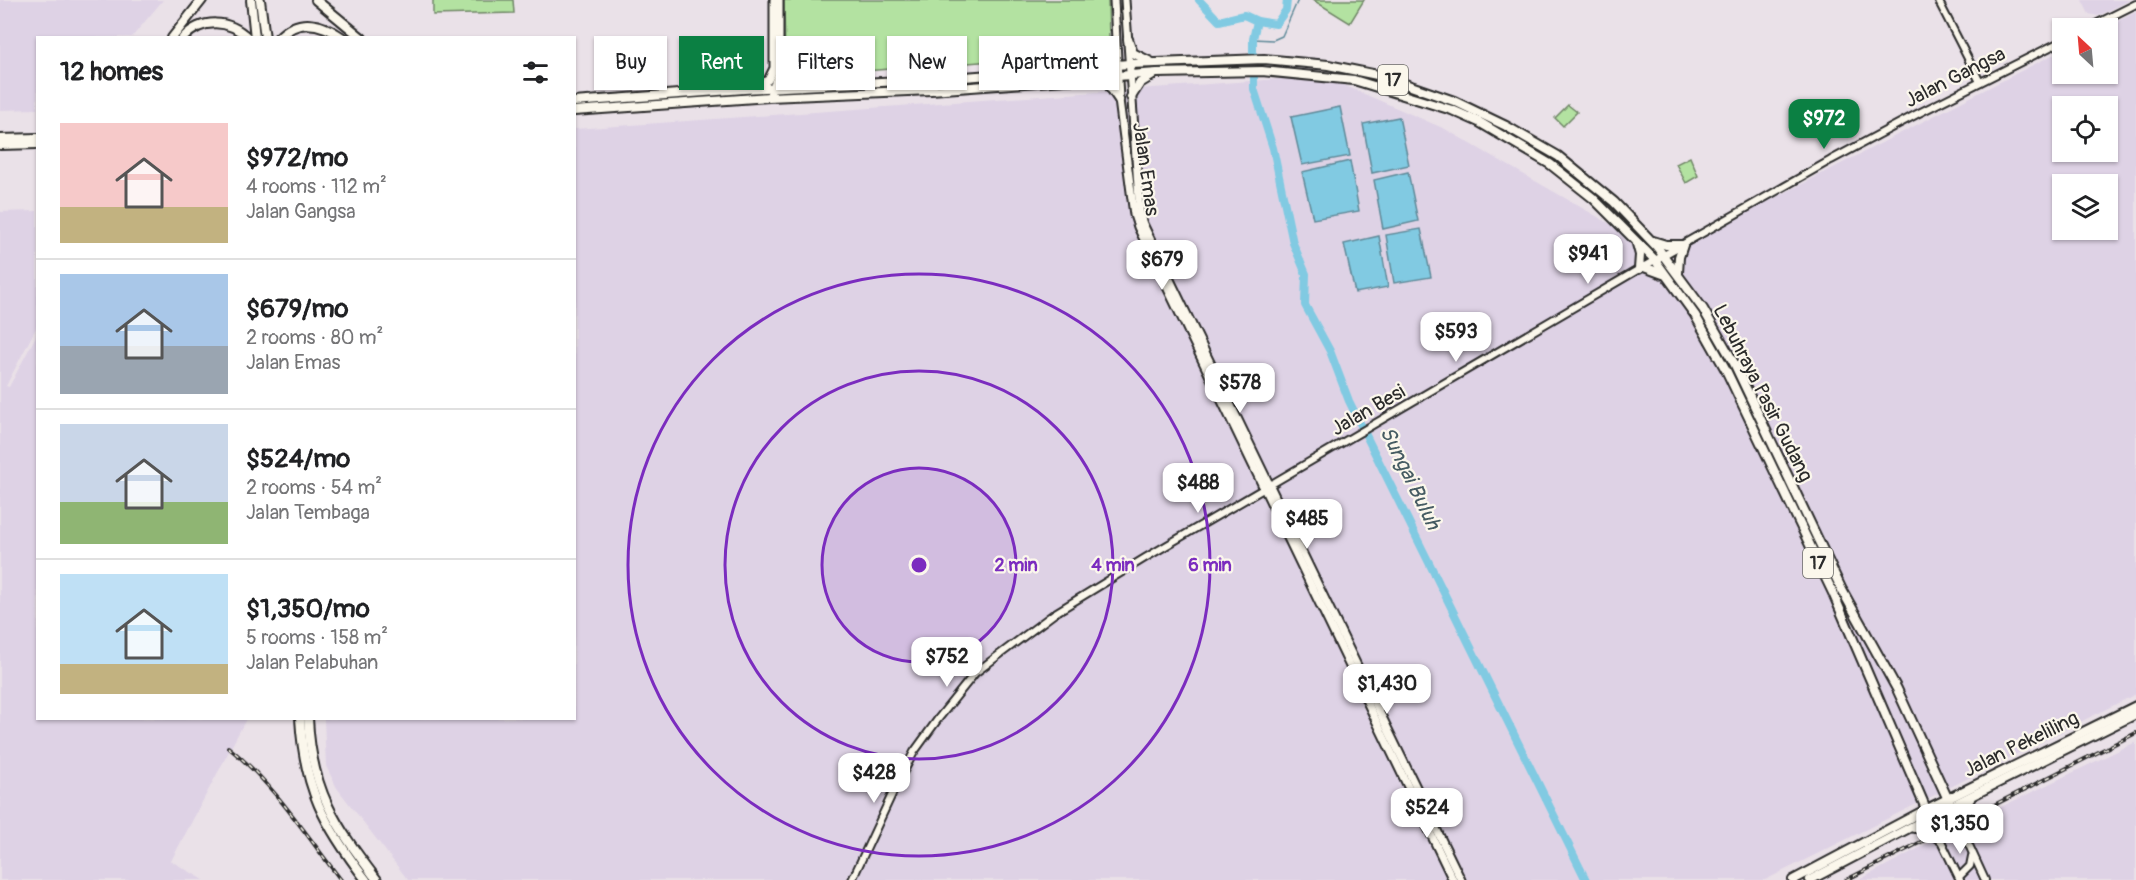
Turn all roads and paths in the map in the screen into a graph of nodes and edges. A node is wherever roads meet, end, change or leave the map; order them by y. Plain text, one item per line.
1 (202, 0) edge
2 (251, 0) edge
3 (260, 0) edge
4 (316, 0) edge
5 (774, 0) edge
6 (779, 0) edge
7 (1114, 0) edge
8 (1125, 0) edge
9 (1938, 0) edge
10 (2136, 4) edge
11 (2108, 18) edge
12 (174, 36) edge
13 (186, 36) edge
14 (246, 36) edge
15 (255, 36) edge
16 (265, 36) edge
17 (280, 36) edge
18 (340, 36) edge
19 (360, 36) edge
20 (780, 36) edge
21 (1115, 36) edge
22 (1128, 39) junction
23 (2052, 46) edge
24 (1155, 63) junction
25 (1129, 64) junction
26 (1119, 65) edge
27 (1157, 73) junction
28 (1130, 75) junction
29 (979, 76) edge
30 (1119, 76) edge
31 (776, 80) edge
32 (764, 81) edge
33 (875, 82) edge
34 (1980, 82) junction
35 (979, 86) edge
36 (773, 87) junction
37 (776, 87) edge
38 (764, 88) edge
39 (731, 90) edge
40 (1112, 90) edge
41 (1119, 90) edge
42 (691, 93) junction
43 (769, 97) junction
44 (1131, 97) junction
45 (1119, 100) junction
46 (576, 102) edge
47 (691, 103) junction
48 (576, 111) edge
49 (36, 138) edge
50 (0, 139) edge
51 (36, 144) edge
52 (0, 145) edge
53 (1651, 240) junction
54 (1636, 242) junction
55 (1683, 245) junction
56 (1664, 255) junction
57 (1655, 260) junction
58 (1641, 268) junction
59 (1678, 273) junction
60 (1667, 276) junction
61 (1267, 488) junction
62 (2136, 706) edge
63 (2136, 714) edge
64 (300, 720) edge
65 (308, 720) edge
66 (1942, 786) junction
67 (1962, 792) junction
68 (1976, 794) junction
69 (1922, 797) junction
70 (1950, 802) junction
71 (1928, 814) junction
72 (1911, 818) junction
73 (1958, 820) junction
74 (1910, 828) junction
75 (1940, 839) junction
76 (1972, 852) junction
77 (1827, 867) junction
78 (1959, 879) edge
79 (366, 880) edge
80 (377, 880) edge
81 (852, 880) edge
82 (1453, 880) edge
83 (1461, 880) edge
84 (1793, 880) edge
85 (1810, 880) edge
86 (1984, 880) edge

1 - 12 main road
2 - 15 main road
3 - 16 main road
4 - 19 main road
5 - 32 main road
6 - 20 main road
7 - 21 main road, Jalan Emas
8 - 22 main road, Jalan Emas
9 - 34 street
10 - 11 street
13 - 14 main road
17 - 18 main road
22 - 24 main road
22 - 25 main road, Jalan Emas
23 - 34 street, Jalan Gangsa
24 - 25 main road, Lebuhraya Pasir Gudang / 17
24 - 53 main road, Lebuhraya Pasir Gudang / 17
25 - 26 main road, Lebuhraya Pasir Gudang / 17
25 - 28 main road, Jalan Emas
27 - 28 main road, Lebuhraya Pasir Gudang / 17
27 - 44 main road
27 - 54 main road, Lebuhraya Pasir Gudang / 17
28 - 30 main road, Lebuhraya Pasir Gudang / 17
28 - 44 main road, Jalan Emas
29 - 33 main road, Lebuhraya Pasir Gudang / 17
31 - 36 main road
34 - 55 street, Jalan Gangsa
35 - 43 main road, Lebuhraya Pasir Gudang / 17
36 - 37 main road, Lebuhraya Pasir Gudang / 17
36 - 38 main road, Lebuhraya Pasir Gudang / 17
36 - 43 main road
39 - 42 main road, Lebuhraya Pasir Gudang / 17
40 - 45 main road
41 - 45 main road, Jalan Emas
42 - 46 main road, Lebuhraya Pasir Gudang / 17
42 - 47 main road
43 - 47 main road, Lebuhraya Pasir Gudang / 17
44 - 61 main road, Jalan Emas
45 - 61 main road, Jalan Emas
47 - 48 main road, Lebuhraya Pasir Gudang / 17
49 - 50 main road
51 - 52 main road
53 - 55 main road
53 - 56 main road, Lebuhraya Pasir Gudang / 17
54 - 57 main road, Lebuhraya Pasir Gudang / 17
54 - 58 main road
55 - 56 street, Jalan Gangsa
55 - 59 main road
56 - 57 street, Jalan Gangsa
56 - 59 main road, Lebuhraya Pasir Gudang / 17
57 - 58 street, Jalan Gangsa
57 - 60 main road, Lebuhraya Pasir Gudang / 17
58 - 60 main road
58 - 61 street, Jalan Besi
59 - 66 main road, Lebuhraya Pasir Gudang / 17
60 - 69 main road, Lebuhraya Pasir Gudang / 17
61 - 81 street, Jalan Besi
61 - 82 main road
61 - 83 main road
62 - 67 main road, Jalan Pekeliling
63 - 68 main road, Jalan Pekeliling
64 - 79 main road
65 - 80 main road
66 - 67 main road
66 - 70 main road, Lebuhraya Pasir Gudang / 17
67 - 70 main road, Jalan Pekeliling
68 - 70 main road, Jalan Pekeliling
68 - 73 main road
69 - 71 main road, Lebuhraya Pasir Gudang / 17
69 - 72 main road
70 - 71 main road, Jalan Pekeliling
70 - 73 street
71 - 72 main road, Jalan Pekeliling
71 - 74 main road, Jalan Pekeliling
71 - 75 street
72 - 77 main road, Jalan Pekeliling
73 - 76 street
74 - 75 main road
74 - 77 main road, Jalan Pekeliling
75 - 78 street
76 - 78 street
76 - 86 street
77 - 84 main road, Jalan Pekeliling
77 - 85 main road, Jalan Pekeliling

